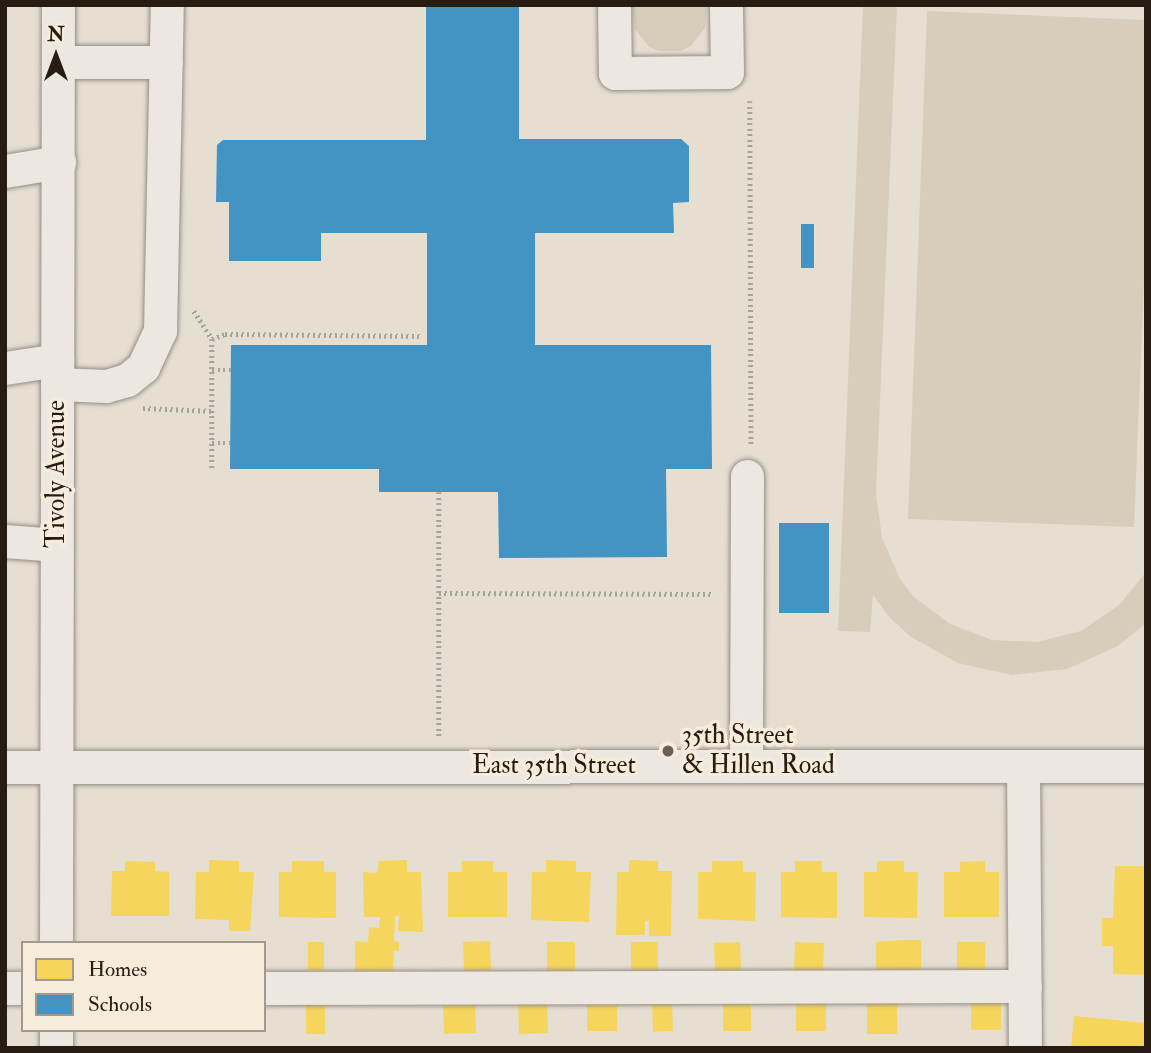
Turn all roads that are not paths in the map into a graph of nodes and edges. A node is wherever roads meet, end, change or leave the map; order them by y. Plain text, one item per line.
1 (58, 5) edge
2 (167, 5) edge
3 (614, 5) edge
4 (726, 5) edge
5 (58, 62) junction
6 (166, 62) junction
7 (59, 162) junction
8 (5, 171) edge
9 (5, 368) edge
10 (57, 372) junction
11 (747, 476) road end
12 (5, 541) edge
13 (57, 545) junction
14 (746, 766) junction
15 (1023, 766) junction
16 (1146, 766) edge
17 (5, 767) edge
18 (56, 767) junction
19 (56, 941) edge
20 (1025, 986) junction
21 (266, 988) edge
22 (1026, 1048) edge

1 - 5 street, Tivoly Avenue
2 - 6 street
3 - 4 street
5 - 6 street
5 - 7 street, Tivoly Avenue
6 - 10 street
7 - 8 street
7 - 10 street, Tivoly Avenue
9 - 10 street
10 - 13 street, Tivoly Avenue
11 - 14 street
12 - 13 street
13 - 18 street, Tivoly Avenue
14 - 15 street, East 35th Street
14 - 18 street, East 35th Street
15 - 16 street, East 35th Street
15 - 20 street
17 - 18 street, East 35th Street
18 - 19 street, Tivoly Avenue
20 - 21 street
20 - 22 street

